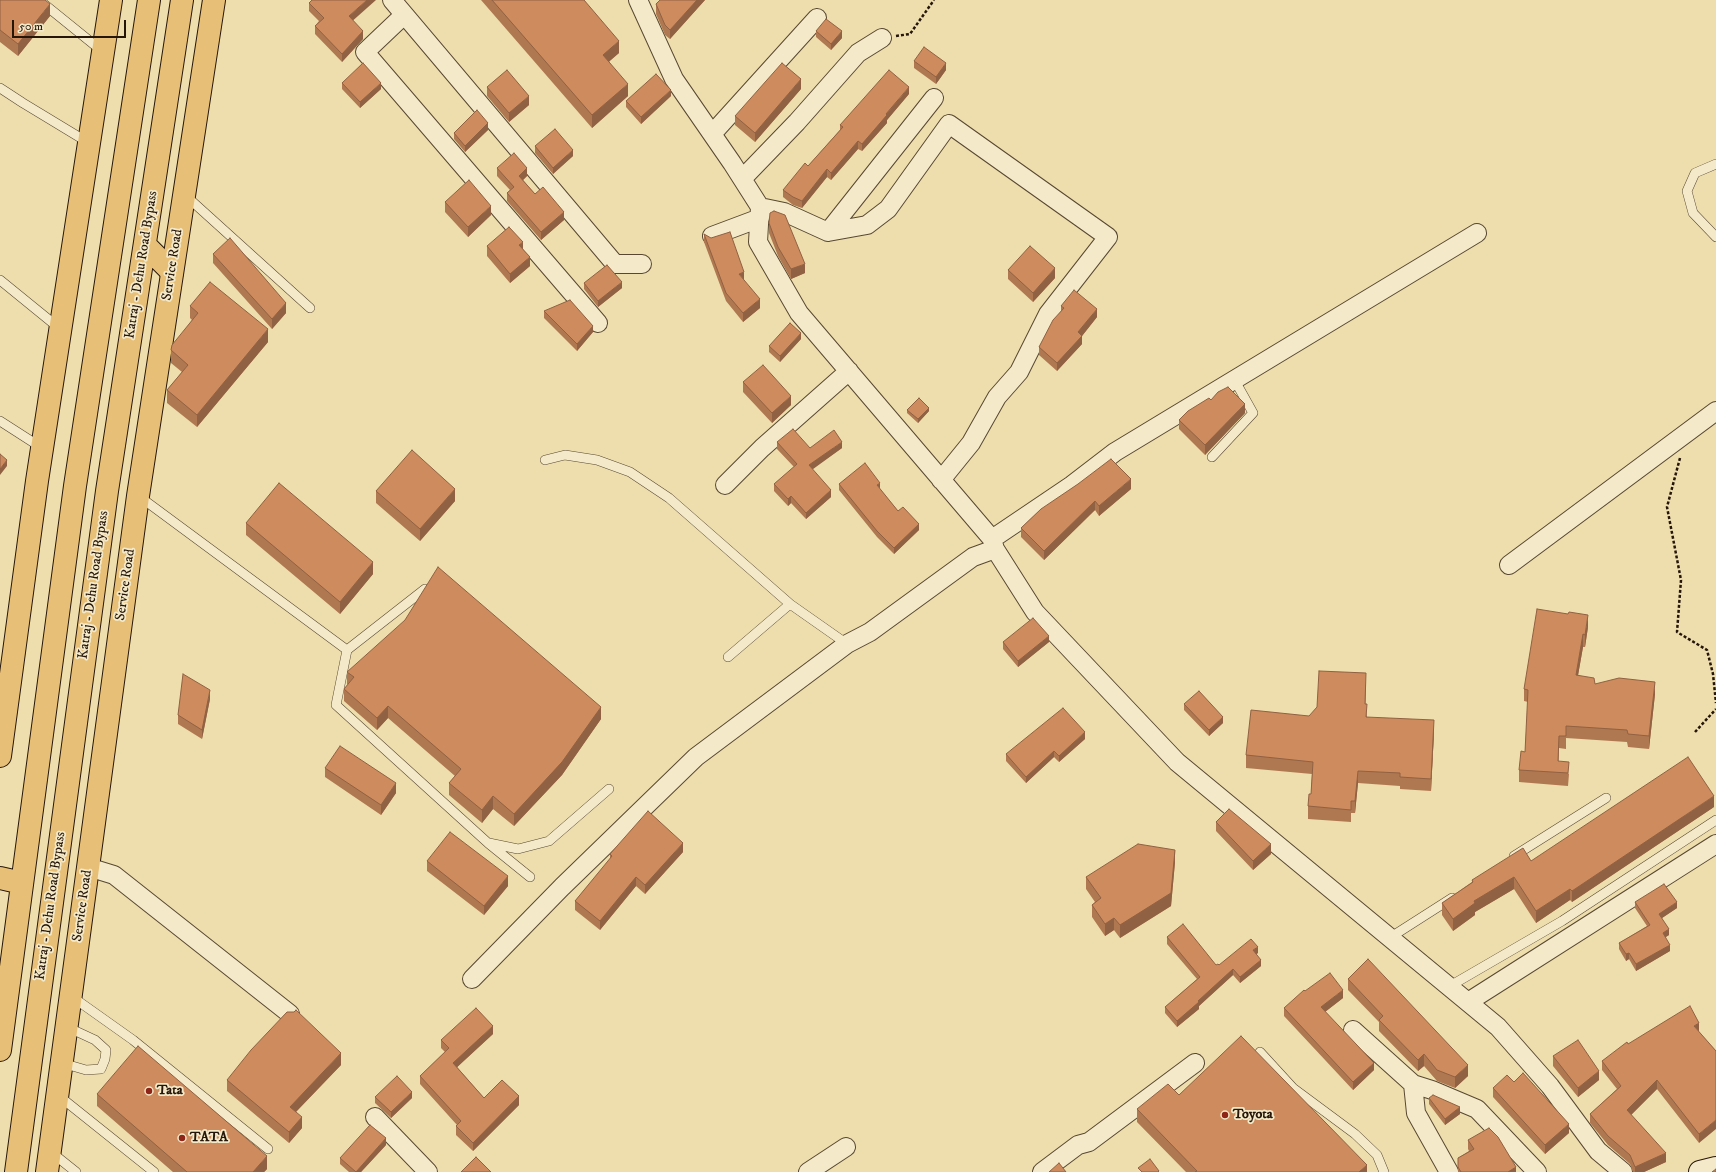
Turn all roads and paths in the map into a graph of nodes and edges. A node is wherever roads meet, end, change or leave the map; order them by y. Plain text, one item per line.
1 (39, 0) edge
2 (111, 0) edge
3 (149, 0) edge
4 (182, 0) edge
5 (214, 0) edge
6 (392, 0) edge
7 (638, 0) edge
8 (934, 0) edge
9 (404, 16) junction
10 (817, 18) dead end
11 (882, 38) joint
12 (103, 52) junction
13 (0, 88) edge
14 (934, 98) dead end
15 (712, 134) junction
16 (89, 142) junction
17 (1716, 164) edge
18 (743, 178) junction
19 (184, 194) junction
20 (760, 213) junction
21 (828, 232) junction
22 (1477, 233) dead end
23 (712, 236) edge
24 (1716, 237) edge
25 (144, 245) junction
26 (642, 264) dead end
27 (172, 272) junction
28 (0, 280) edge
29 (310, 308) dead end
30 (598, 323) dead end
31 (60, 328) junction
32 (849, 371) junction
33 (1234, 379) junction
34 (1716, 411) edge
35 (0, 421) edge
36 (1687, 432) junction
37 (42, 448) junction
38 (1212, 457) dead end
39 (546, 460) dead end
40 (941, 480) junction
41 (726, 486) dead end
42 (138, 496) junction
43 (993, 544) junction
44 (1509, 565) dead end
45 (425, 589) edge
46 (790, 604) junction
47 (847, 644) junction
48 (347, 650) junction
49 (728, 657) dead end
50 (1716, 703) edge
51 (1716, 708) edge
52 (1695, 732) dead end
53 (0, 756) edge
54 (609, 789) dead end
55 (1606, 798) dead end
56 (1716, 820) edge
57 (488, 843) junction
58 (1716, 844) edge
59 (1504, 863) edge
60 (88, 867) junction
61 (530, 877) dead end
62 (0, 878) edge
63 (22, 883) junction
64 (1459, 893) edge
65 (1391, 937) junction
66 (472, 979) dead end
67 (1450, 986) junction
68 (71, 996) junction
69 (1468, 1002) junction
70 (290, 1014) edge
71 (67, 1028) junction
72 (1353, 1030) dead end
73 (0, 1050) edge
74 (1260, 1052) dead end
75 (62, 1063) junction
76 (1195, 1063) dead end
77 (1413, 1084) junction
78 (58, 1096) junction
79 (375, 1117) dead end
80 (846, 1147) dead end
81 (268, 1149) dead end
82 (49, 1162) edge
83 (1716, 1168) edge
84 (16, 1172) edge
85 (76, 1172) edge
86 (154, 1172) edge
87 (428, 1172) edge
88 (808, 1172) edge
89 (1042, 1172) edge
90 (1384, 1172) edge
91 (1449, 1172) edge
92 (1537, 1172) edge
93 (1623, 1172) edge
94 (1700, 1172) edge

1 - 12 lane
2 - 12 main road
3 - 63 main road
4 - 25 main road, Katraj - Dehu Road Bypass
5 - 19 main road, Service Road
6 - 9 street
7 - 15 street
8 - 11 path
9 - 26 street
9 - 30 street
10 - 15 street
11 - 18 street
12 - 16 main road
13 - 16 lane
14 - 21 street
15 - 18 street
16 - 31 main road
17 - 24 lane
18 - 20 street
19 - 27 main road, Service Road
19 - 29 lane
20 - 21 street
20 - 23 street
20 - 32 street
21 - 40 street
22 - 33 street
25 - 27 main road
25 - 84 main road, Katraj - Dehu Road Bypass
27 - 42 main road, Service Road
28 - 31 lane
31 - 37 main road
32 - 40 street
32 - 41 street
33 - 38 lane
33 - 43 street
34 - 36 street
35 - 37 lane
36 - 44 street
36 - 50 path
37 - 53 main road
39 - 46 lane
40 - 43 street
42 - 48 lane
42 - 60 main road, Service Road
43 - 47 street
43 - 65 street
45 - 48 lane
46 - 47 lane
46 - 49 lane
47 - 66 street
48 - 57 lane
51 - 52 path
54 - 57 lane
55 - 59 lane
56 - 67 lane
57 - 61 lane
58 - 69 street
60 - 68 main road, Service Road
60 - 70 street
62 - 63 main road
63 - 73 main road
64 - 65 lane
65 - 67 street
67 - 69 street
68 - 71 main road, Service Road
68 - 81 lane
69 - 93 street
71 - 75 main road, Service Road
71 - 75 lane
72 - 77 street
74 - 90 lane
75 - 78 main road, Service Road
76 - 89 street
77 - 91 street
77 - 92 street
78 - 82 main road, Service Road
78 - 86 lane
79 - 87 street
80 - 88 street
82 - 85 lane
83 - 94 street

